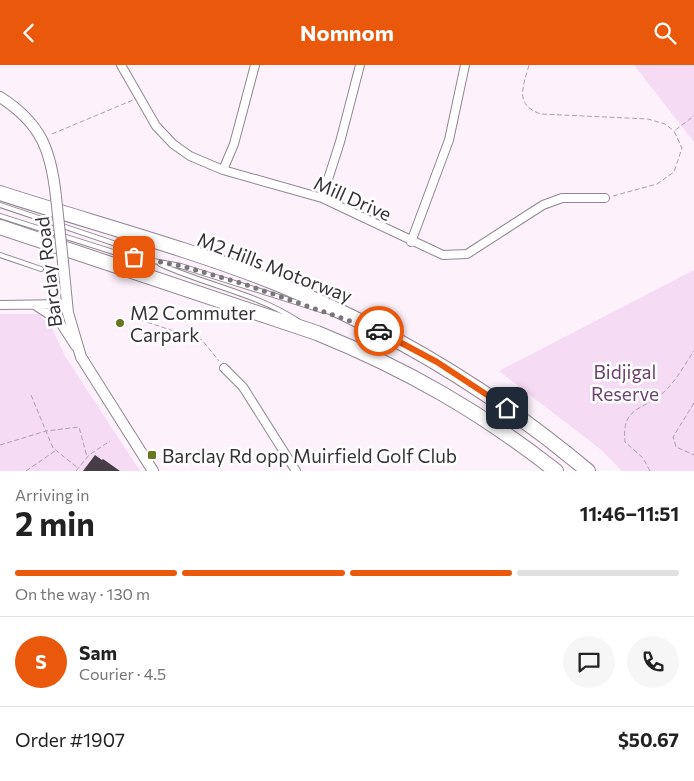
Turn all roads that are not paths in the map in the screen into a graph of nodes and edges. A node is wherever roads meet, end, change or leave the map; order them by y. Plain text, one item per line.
1 (121, 65) edge
2 (255, 65) edge
3 (360, 65) edge
4 (465, 65) edge
5 (0, 97) edge
6 (224, 170) junction
7 (0, 193) edge
8 (322, 198) junction
9 (605, 198) road end
10 (0, 205) edge
11 (0, 216) edge
12 (0, 227) edge
13 (411, 242) junction
14 (0, 255) edge
15 (154, 261) junction
16 (41, 269) dead end
17 (67, 304) junction
18 (0, 305) edge
19 (36, 306) junction
20 (374, 328) junction
21 (317, 333) junction
22 (81, 357) junction
23 (224, 367) road end
24 (153, 471) edge
25 (296, 471) edge
26 (556, 471) edge
27 (588, 471) edge

1 - 6 street, Mill Drive
2 - 6 street
3 - 8 street
4 - 13 street
5 - 17 main road, Barclay Road, bridge
6 - 8 street, Mill Drive
7 - 20 highway, M2 Hills Motorway
8 - 13 street, Mill Drive
9 - 13 street, Mill Drive
10 - 15 lane
11 - 15 lane
12 - 21 highway
14 - 16 lane
15 - 20 lane
15 - 21 lane
17 - 19 street
17 - 22 main road, Barclay Road
18 - 19 street
19 - 22 street
20 - 27 highway, M2 Hills Motorway
21 - 26 highway
22 - 24 main road, Barclay Road
23 - 25 street

